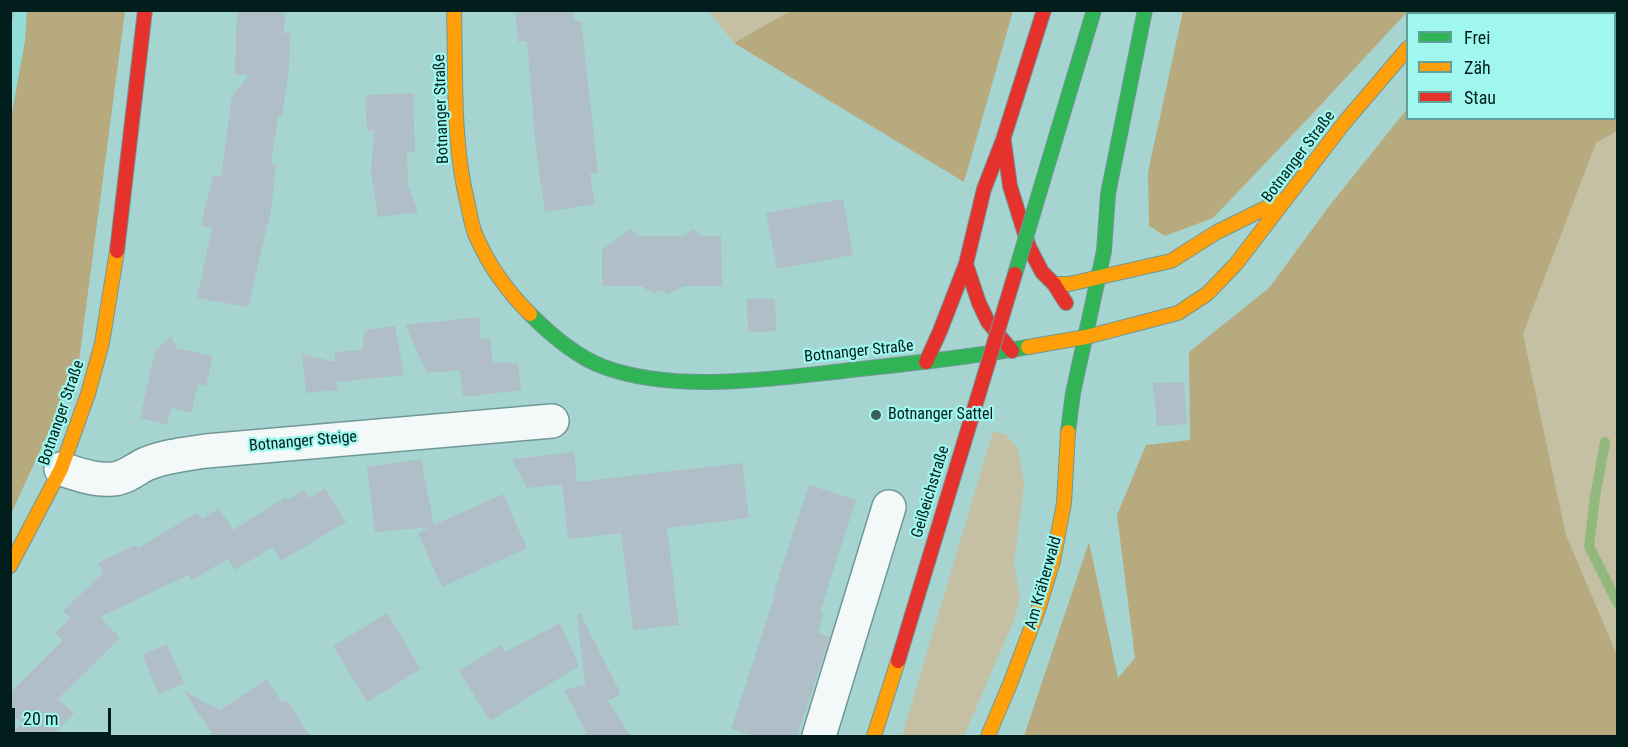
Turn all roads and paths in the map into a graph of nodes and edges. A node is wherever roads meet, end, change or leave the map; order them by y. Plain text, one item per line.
1 (145, 10) edge
2 (454, 10) edge
3 (1044, 10) edge
4 (1094, 10) edge
5 (1145, 10) edge
6 (1406, 49) edge
7 (1003, 140) junction
8 (1289, 197) junction
9 (966, 264) junction
10 (1098, 278) junction
11 (1054, 284) junction
12 (1054, 310) dead end
13 (1086, 337) junction
14 (1012, 351) junction
15 (926, 362) junction
16 (552, 421) dead end
17 (61, 469) junction
18 (889, 507) dead end
19 (10, 566) edge
20 (819, 736) edge
21 (874, 736) edge
22 (988, 736) edge

1 - 17 main road, Botnanger Straße
2 - 15 main road, Botnanger Straße
3 - 7 main road
4 - 21 main road, Geißeichstraße, bridge
5 - 10 main road
6 - 8 main road, Botnanger Straße
7 - 9 main road
7 - 11 main road
8 - 10 main road
8 - 13 main road, Botnanger Straße
9 - 14 main road
9 - 15 main road
10 - 11 main road
10 - 13 main road
11 - 12 main road
11 - 13 main road
13 - 14 main road, Botnanger Straße
13 - 22 main road, Am Kräherwald
14 - 15 main road, Botnanger Straße
16 - 17 street, Botnanger Steige
17 - 19 main road, Botnanger Straße
18 - 20 street

